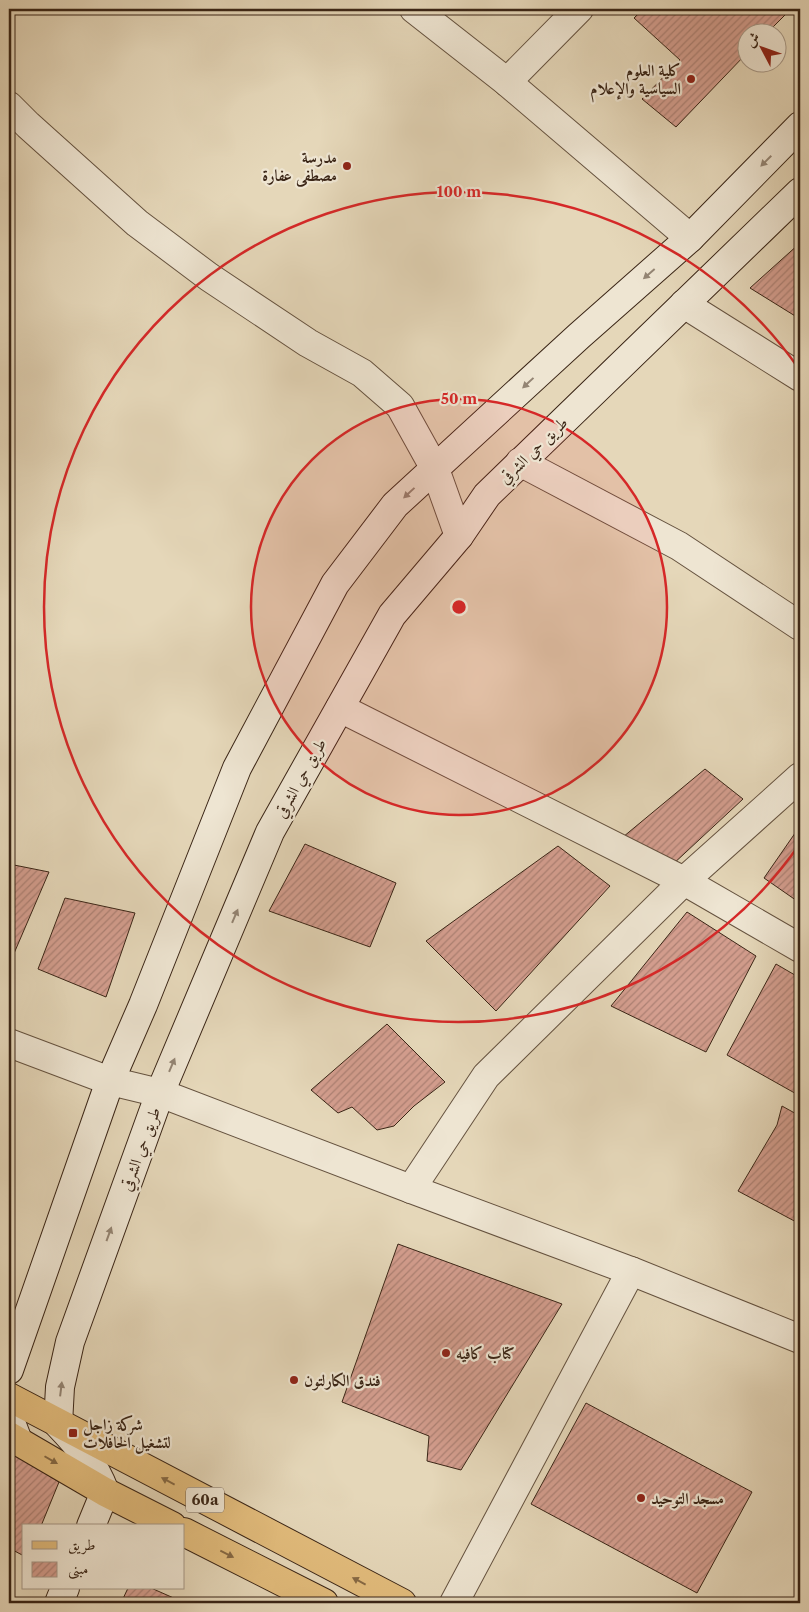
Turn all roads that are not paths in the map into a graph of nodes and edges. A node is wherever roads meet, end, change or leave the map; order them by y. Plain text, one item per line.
1 (414, 9) edge
2 (579, 9) edge
3 (507, 82) junction
4 (9, 106) edge
5 (800, 126) edge
6 (800, 192) edge
7 (690, 238) junction
8 (684, 304) junction
9 (800, 377) edge
10 (520, 462) junction
11 (434, 469) junction
12 (459, 536) junction
13 (800, 626) edge
14 (340, 708) junction
15 (800, 776) edge
16 (684, 881) junction
17 (800, 948) edge
18 (9, 1043) edge
19 (110, 1081) junction
20 (160, 1093) junction
21 (410, 1189) junction
22 (631, 1271) junction
23 (799, 1334) edge
24 (9, 1370) edge
25 (9, 1397) edge
26 (58, 1424) junction
27 (12, 1431) edge
28 (105, 1492) junction
29 (92, 1524) edge
30 (168, 1524) edge
31 (185, 1533) edge
32 (64, 1590) edge
33 (59, 1603) edge
34 (324, 1603) edge
35 (402, 1603) edge
36 (454, 1603) edge

1 - 3 street
2 - 3 street
3 - 7 street
4 - 11 street
5 -> 7 street
6 - 8 street, طريق حي الشرقي
7 -> 11 street
8 - 9 street
8 - 10 street, طريق حي الشرقي
10 - 12 street, طريق حي الشرقي
10 - 13 street
11 - 12 street
11 -> 19 street
12 - 14 street, طريق حي الشرقي
14 - 16 street
20 -> 14 street, طريق حي الشرقي
15 - 16 street
16 - 17 street
16 - 21 street
18 - 19 street
19 - 20 street
19 - 24 street
20 - 21 street
26 -> 20 street, طريق حي الشرقي
21 - 22 street
22 - 23 street
22 - 36 street
25 - 26 main road, 60a
26 - 28 street
35 -> 26 main road, 60a
27 -> 28 main road, 60a
28 - 29 street
28 - 30 main road, 60a
31 -> 34 main road, 60a
32 - 33 street

